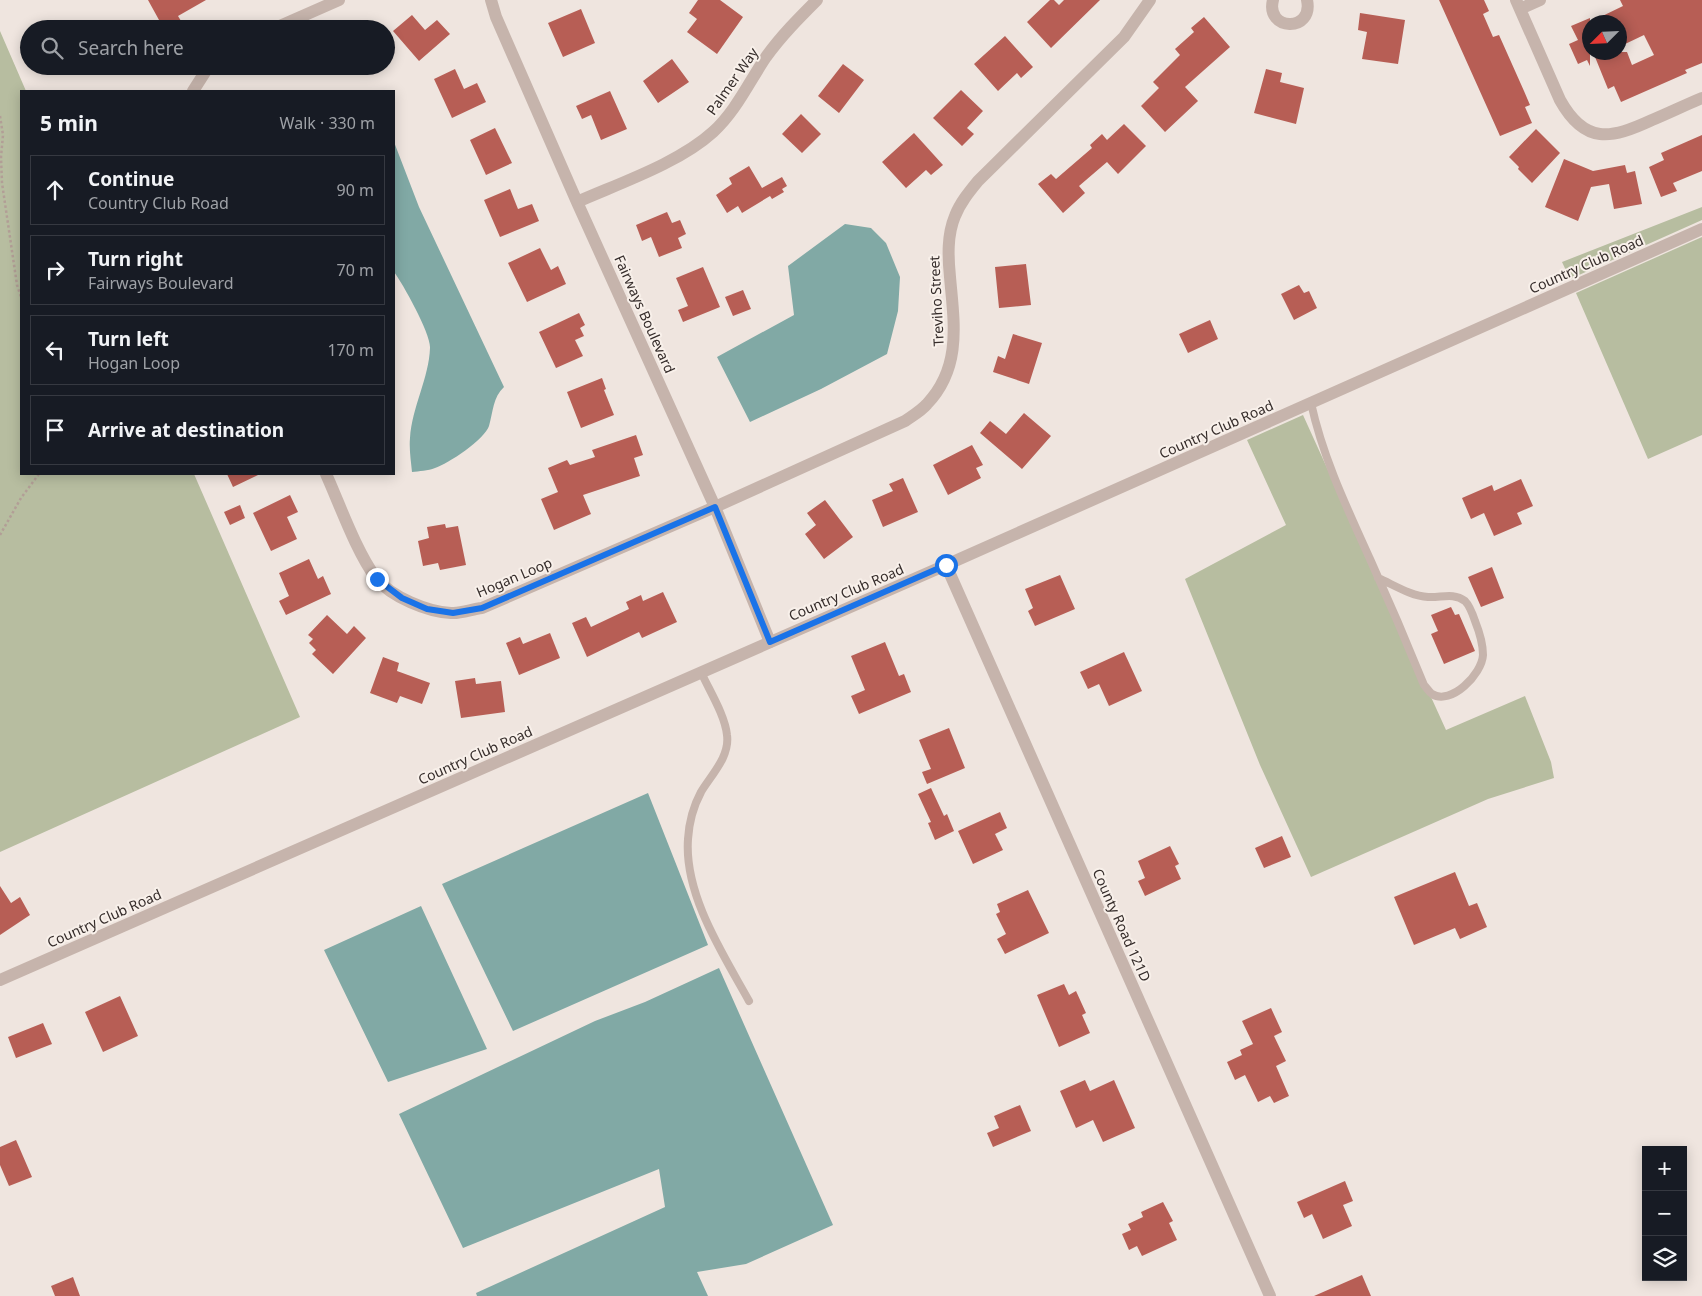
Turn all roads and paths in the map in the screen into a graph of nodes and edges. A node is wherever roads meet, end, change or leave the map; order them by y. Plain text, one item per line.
1 (339, 0) edge
2 (491, 0) edge
3 (817, 0) edge
4 (1150, 0) edge
5 (1273, 0) edge
6 (1308, 0) edge
7 (1540, 0) edge
8 (1518, 5) edge
9 (293, 20) edge
10 (203, 75) edge
11 (194, 90) edge
12 (1702, 98) edge
13 (0, 116) edge
14 (577, 202) junction
15 (1702, 229) edge
16 (20, 294) edge
17 (1310, 403) junction
18 (38, 475) edge
19 (326, 475) edge
20 (715, 507) junction
21 (0, 535) edge
22 (946, 565) junction
23 (1378, 578) junction
24 (770, 642) junction
25 (701, 672) junction
26 (0, 980) edge
27 (749, 1001) dead end
28 (1270, 1296) edge

1 - 9 street
2 - 14 street, Fairways Boulevard
3 - 14 street, Palmer Way
4 - 20 street, Treviho Street
5 - 6 street
7 - 8 street
8 - 12 street
10 - 11 street
13 - 16 path
14 - 20 street, Fairways Boulevard
15 - 17 street, Country Club Road
17 - 22 street, Country Club Road
17 - 23 lane
18 - 21 path
19 - 20 street, Hogan Loop
20 - 24 street, Fairways Boulevard
22 - 24 street, Country Club Road
22 - 28 street, County Road 121D
23 - 23 lane
24 - 25 street, Country Club Road
25 - 26 street, Country Club Road
25 - 27 lane

